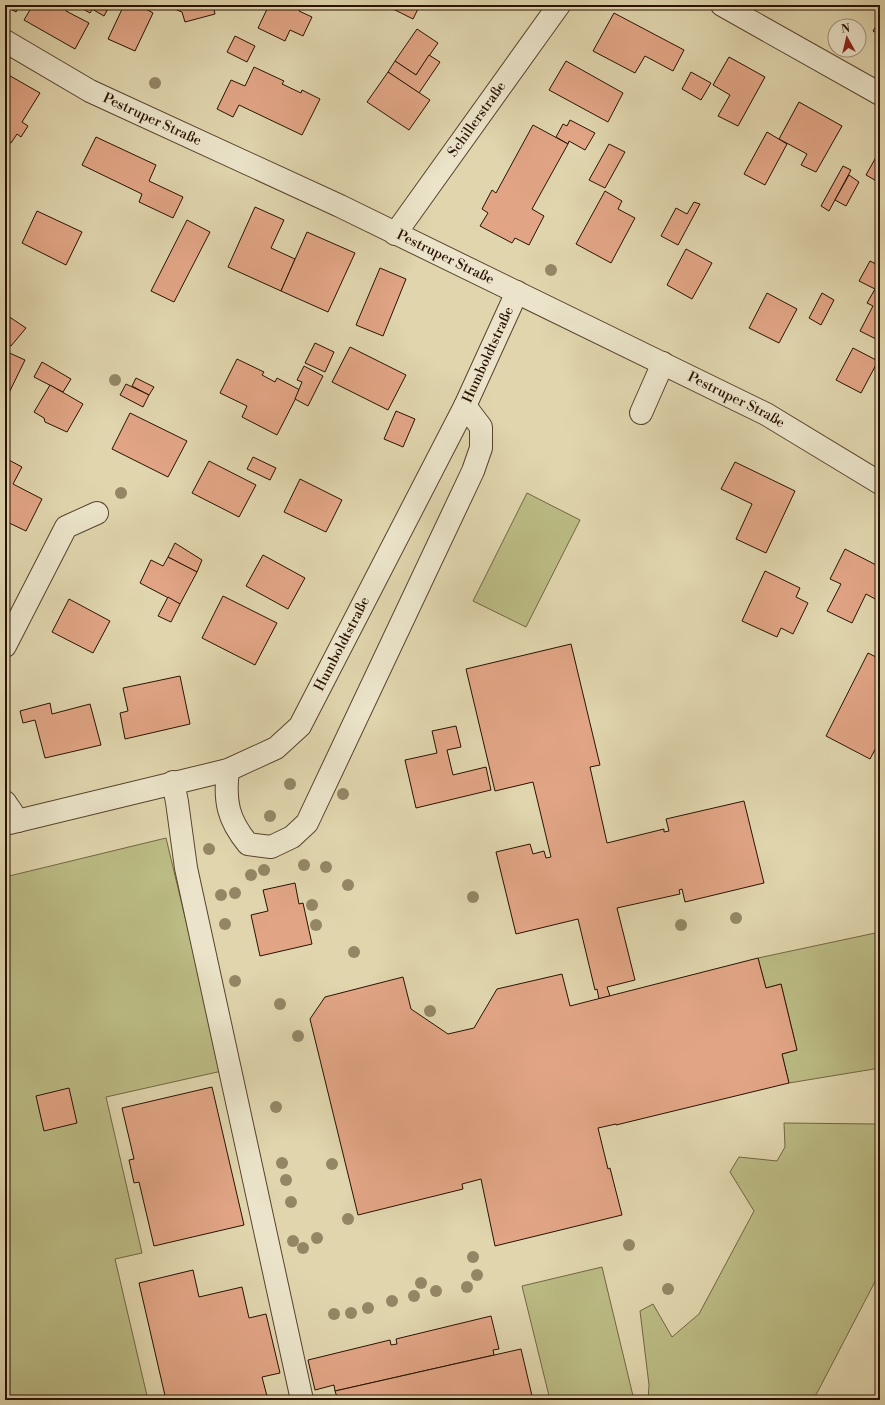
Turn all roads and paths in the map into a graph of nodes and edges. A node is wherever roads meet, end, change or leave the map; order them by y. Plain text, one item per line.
1 (559, 5) edge
2 (722, 5) edge
3 (5, 41) edge
4 (880, 94) edge
5 (395, 234) junction
6 (517, 292) junction
7 (663, 363) junction
8 (465, 406) junction
9 (641, 413) dead end
10 (880, 483) edge
11 (97, 513) dead end
12 (5, 646) edge
13 (228, 770) junction
14 (172, 782) junction
15 (5, 802) edge
16 (11, 823) edge
17 (302, 1400) edge

1 - 5 street, Schillerstraße
2 - 4 street
3 - 5 street, Pestruper Straße
5 - 6 street, Pestruper Straße
6 - 7 street, Pestruper Straße
6 - 8 street, Humboldtstraße
7 - 9 street
7 - 10 street, Pestruper Straße
8 - 13 street, Humboldtstraße
8 - 13 street
11 - 12 street
13 - 14 street, Humboldtstraße
14 - 16 street, Humboldtstraße
14 - 17 street
15 - 16 street, Humboldtstraße

